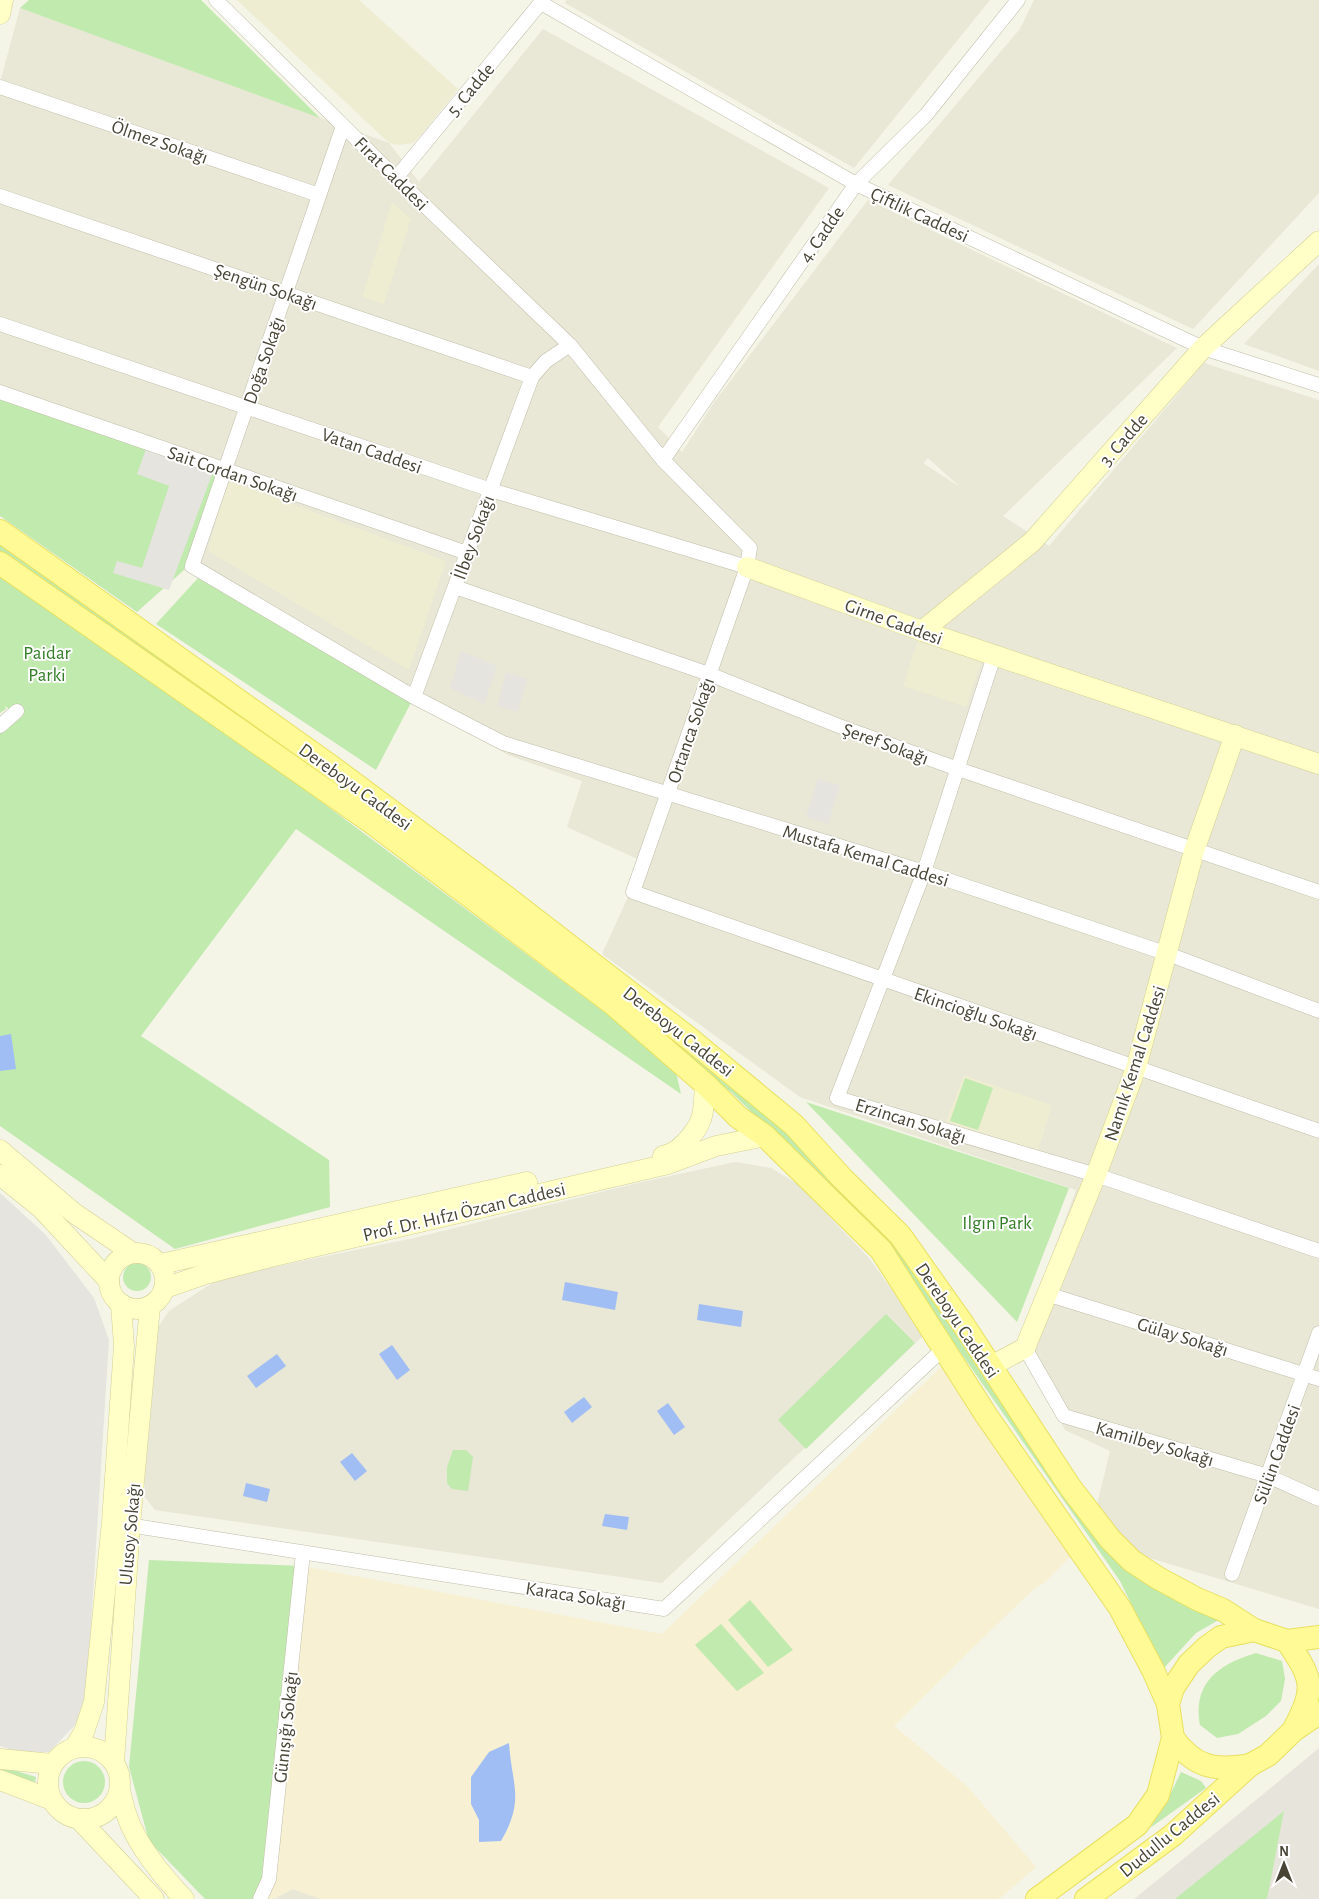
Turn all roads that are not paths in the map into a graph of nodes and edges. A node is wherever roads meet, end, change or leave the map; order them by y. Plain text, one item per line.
1 (3, 0) edge
2 (216, 0) edge
3 (1018, 0) edge
4 (542, 2) edge
5 (0, 14) edge
6 (0, 87) edge
7 (343, 126) junction
8 (396, 178) junction
9 (856, 184) junction
10 (319, 195) junction
11 (0, 196) edge
12 (1319, 241) edge
13 (286, 293) junction
14 (0, 324) edge
15 (570, 345) junction
16 (1203, 348) junction
17 (532, 376) junction
18 (1319, 385) edge
19 (0, 392) edge
20 (246, 407) junction
21 (663, 460) junction
22 (224, 471) junction
23 (491, 490) junction
24 (0, 531) edge
25 (468, 553) junction
26 (0, 563) edge
27 (192, 566) joint
28 (747, 567) junction
29 (455, 587) junction
30 (922, 632) junction
31 (994, 656) junction
32 (709, 674) junction
33 (414, 697) junction
34 (17, 711) dead end
35 (0, 726) edge
36 (1235, 735) junction
37 (1319, 764) edge
38 (958, 769) junction
39 (667, 794) junction
40 (1194, 851) junction
41 (924, 872) junction
42 (633, 892) joint
43 (1319, 892) edge
44 (1168, 954) junction
45 (883, 981) junction
46 (1319, 1010) edge
47 (1136, 1068) junction
48 (705, 1084) junction
49 (1319, 1130) edge
50 (765, 1136) junction
51 (0, 1150) edge
52 (0, 1175) edge
53 (1096, 1175) junction
54 (1319, 1251) edge
55 (133, 1253) junction
56 (161, 1264) junction
57 (109, 1281) junction
58 (165, 1288) junction
59 (1047, 1294) junction
60 (121, 1304) junction
61 (150, 1306) junction
62 (1319, 1333) edge
63 (1025, 1348) junction
64 (942, 1350) junction
65 (990, 1366) junction
66 (1304, 1374) junction
67 (1319, 1379) edge
68 (1268, 1476) junction
69 (1319, 1499) edge
70 (121, 1523) junction
71 (303, 1553) junction
72 (1232, 1574) dead end
73 (1254, 1630) junction
74 (1319, 1637) edge
75 (1287, 1641) junction
76 (1168, 1704) junction
77 (1319, 1713) edge
78 (1294, 1730) junction
79 (1173, 1738) junction
80 (75, 1747) junction
81 (0, 1759) edge
82 (114, 1762) junction
83 (52, 1764) junction
84 (1250, 1765) junction
85 (0, 1780) edge
86 (120, 1790) junction
87 (52, 1800) junction
88 (79, 1819) junction
89 (154, 1899) edge
90 (184, 1899) edge
91 (260, 1899) edge
92 (1037, 1899) edge
93 (1086, 1899) edge

1 - 5 street
2 - 7 street, Fırat Caddesi
3 - 9 street, 4. Cadde
4 - 8 street, 5. Cadde
4 - 9 street, Çiftlik Caddesi
6 - 10 street, Ölmez Sokağı
7 - 8 street, Fırat Caddesi
7 - 10 street, Doğa Sokağı
8 - 15 street, Fırat Caddesi
9 - 16 street, Çiftlik Caddesi
9 - 21 street, 4. Cadde
10 - 13 street, Doğa Sokağı
11 - 13 street, Şengün Sokağı
12 - 16 street, 3. Cadde
13 - 17 street, Şengün Sokağı
13 - 20 street, Doğa Sokağı
14 - 20 street, Vatan Caddesi
15 - 17 street
15 - 21 street
16 - 18 street, Çiftlik Caddesi
16 - 30 street, 3. Cadde
17 - 23 street, İlbey Sokağı
19 - 22 street, Sait Cordan Sokağı
20 - 22 street, Doğa Sokağı
20 - 23 street, Vatan Caddesi
21 - 28 street
22 - 25 street, Sait Cordan Sokağı
22 - 27 street, Doğa Sokağı
23 - 25 street, İlbey Sokağı
23 - 28 street, Vatan Caddesi
24 - 65 main road, Dereboyu Caddesi
25 - 29 street, İlbey Sokağı
26 - 48 main road, Dereboyu Caddesi
27 - 33 street, Mustafa Kemal Caddesi
28 - 30 street, Girne Caddesi
28 - 32 street, Ortanca Sokağı
29 - 32 street, Şeref Sokağı
29 - 33 street, İlbey Sokağı
30 - 31 street, Girne Caddesi
31 - 36 street, Girne Caddesi
31 - 38 street, Erzincan Sokağı
32 - 38 street, Şeref Sokağı
32 - 39 street, Ortanca Sokağı
33 - 39 street, Mustafa Kemal Caddesi
34 - 35 street
36 - 37 street, Girne Caddesi
36 - 40 street, Namık Kemal Caddesi
38 - 40 street, Şeref Sokağı
38 - 41 street, Erzincan Sokağı
39 - 41 street, Mustafa Kemal Caddesi
39 - 42 street, Ortanca Sokağı
40 - 43 street, Şeref Sokağı
40 - 44 street, Namık Kemal Caddesi
41 - 44 street, Mustafa Kemal Caddesi
41 - 45 street, Erzincan Sokağı
42 - 45 street, Ekincioğlu Sokağı
44 - 46 street, Mustafa Kemal Caddesi
44 - 47 street, Namık Kemal Caddesi
45 - 47 street, Ekincioğlu Sokağı
45 - 53 street, Erzincan Sokağı
47 - 49 street, Ekincioğlu Sokağı
47 - 53 street, Namık Kemal Caddesi
48 - 50 main road, Dereboyu Caddesi
48 - 56 street, Prof. Dr. Hıfzı Özcan Caddesi
50 - 58 street, Prof. Dr. Hıfzı Özcan Caddesi
50 - 64 main road, Dereboyu Caddesi
51 - 55 street
52 - 57 street
53 - 54 street, Erzincan Sokağı
53 - 59 street, Namık Kemal Caddesi
55 - 56 street
55 - 57 street
56 - 58 street
57 - 60 street
58 - 61 street
59 - 63 street, Namık Kemal Caddesi
59 - 66 street, Gülay Sokağı
60 - 61 street
60 - 70 street, Ulusoy Sokağı
61 - 70 street, Ulusoy Sokağı
62 - 66 street, Sülün Caddesi
63 - 65 street
63 - 68 street, Kamilbey Sokağı
64 - 71 street, Karaca Sokağı
64 - 76 main road, Dereboyu Caddesi
65 - 73 main road, Dereboyu Caddesi
66 - 67 street, Gülay Sokağı
66 - 68 street, Sülün Caddesi
68 - 69 street, Kamilbey Sokağı
68 - 72 street, Sülün Caddesi
70 - 71 street, Karaca Sokağı
70 - 80 street, Ulusoy Sokağı
70 - 82 street, Ulusoy Sokağı
71 - 91 street, Günışığı Sokağı
73 - 75 main road
73 - 76 main road
74 - 75 main road
75 - 78 main road, Dudullu Caddesi
76 - 79 main road, Dudullu Caddesi
77 - 78 main road, Dudullu Caddesi
78 - 84 main road, Dudullu Caddesi
79 - 84 main road, Dudullu Caddesi
79 - 92 main road, Dudullu Caddesi
80 - 82 street
80 - 83 street, Ulusoy Sokağı
81 - 83 street
82 - 86 street, Ulusoy Sokağı
83 - 87 street
84 - 93 main road, Dudullu Caddesi
85 - 87 street
86 - 88 street
86 - 90 street, Ulusoy Sokağı
87 - 88 street
88 - 89 street

